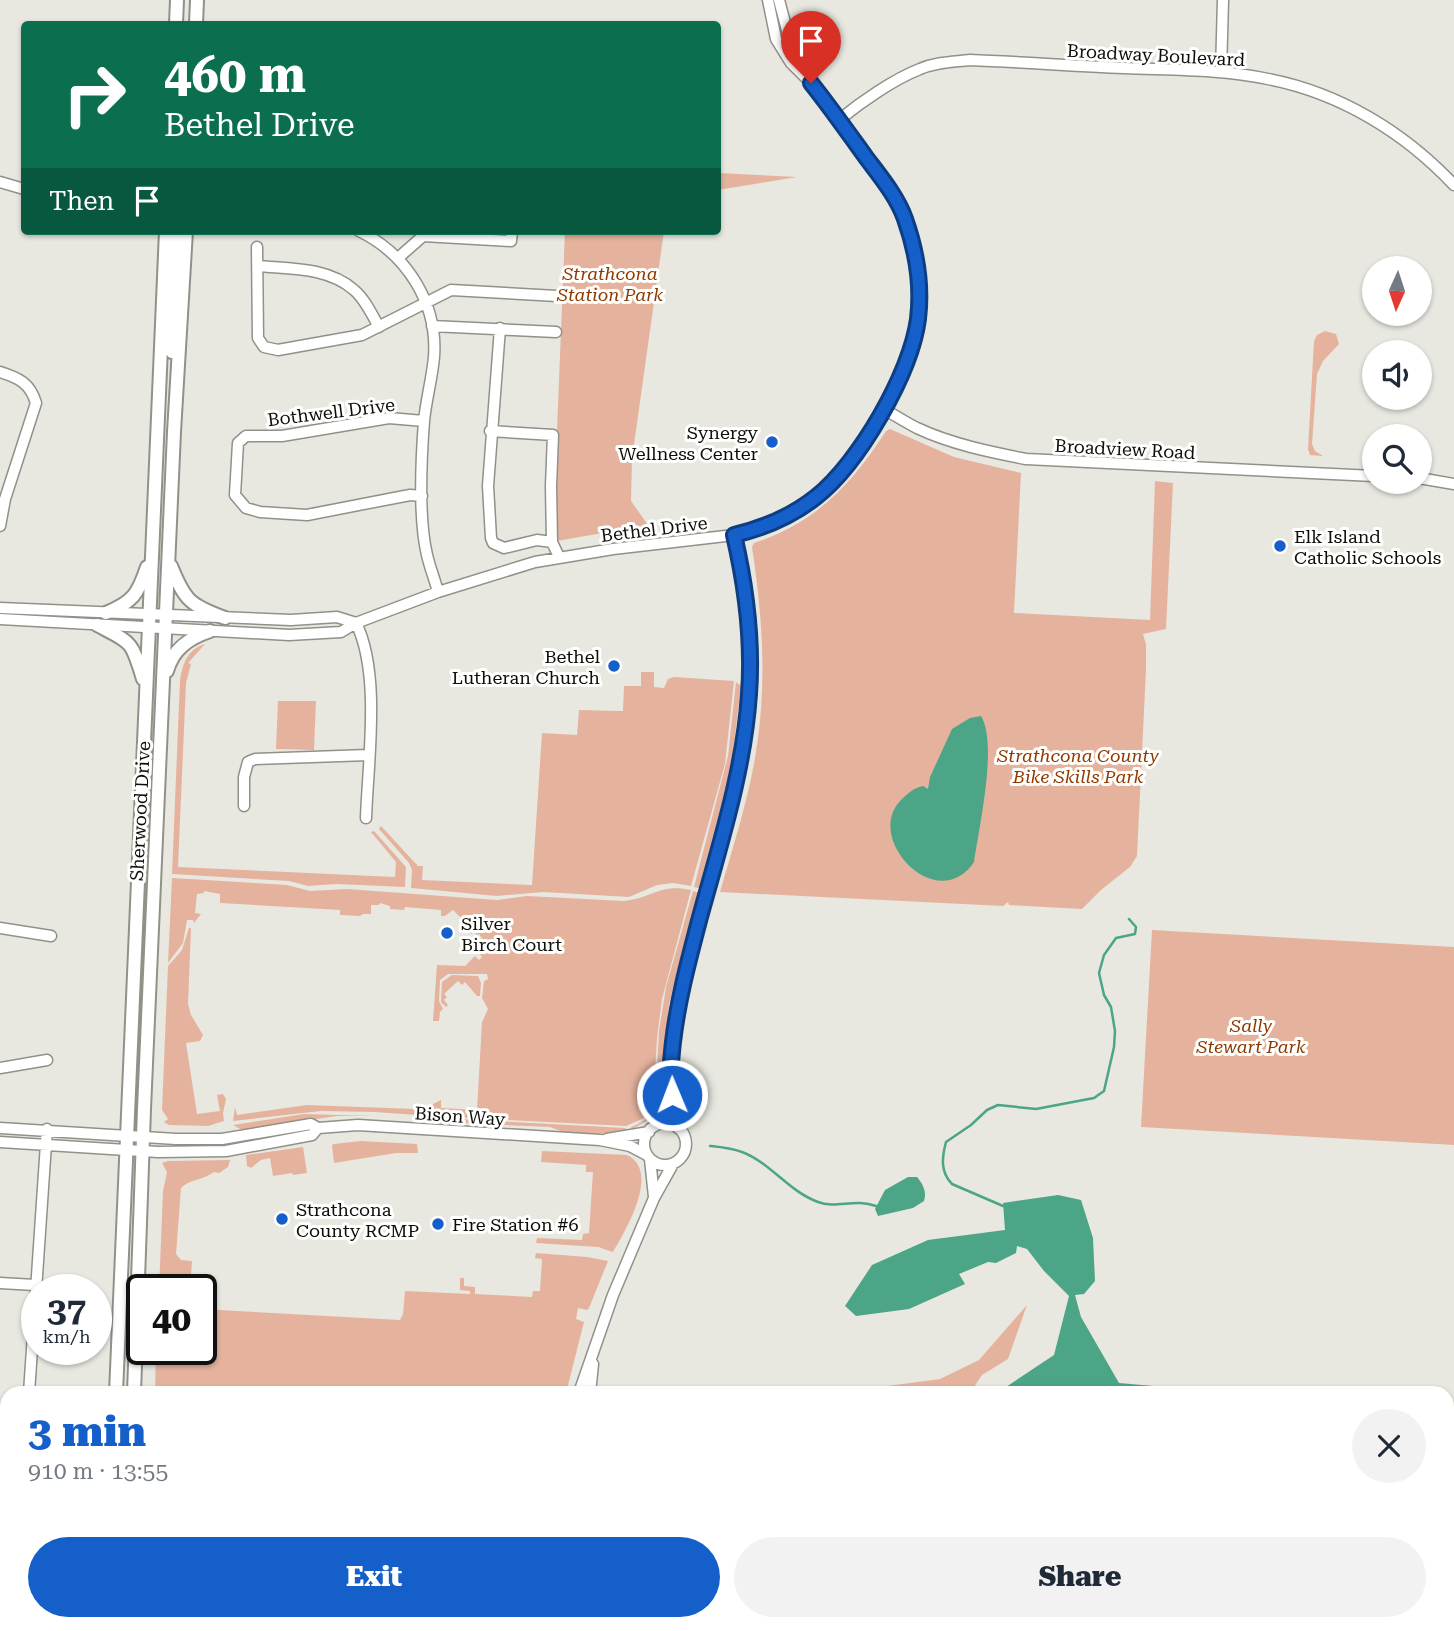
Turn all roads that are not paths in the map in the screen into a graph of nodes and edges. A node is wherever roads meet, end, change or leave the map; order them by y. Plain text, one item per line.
1 (177, 0) edge
2 (768, 0) edge
3 (779, 0) edge
4 (1223, 0) edge
5 (197, 3) edge
6 (176, 21) edge
7 (196, 21) edge
8 (1221, 72) junction
9 (811, 83) junction
10 (839, 120) junction
11 (0, 183) edge
12 (1454, 185) edge
13 (21, 188) edge
14 (157, 235) edge
15 (166, 235) edge
16 (176, 235) edge
17 (186, 235) edge
18 (192, 235) edge
19 (365, 235) edge
20 (421, 235) edge
21 (483, 235) edge
22 (512, 235) edge
23 (257, 247) dead end
24 (165, 256) junction
25 (398, 258) junction
26 (258, 266) junction
27 (183, 277) junction
28 (557, 296) dead end
29 (425, 301) junction
30 (432, 326) junction
31 (379, 327) junction
32 (500, 328) junction
33 (556, 332) dead end
34 (0, 372) edge
35 (176, 391) junction
36 (883, 409) junction
37 (424, 421) junction
38 (490, 431) junction
39 (1362, 476) edge
40 (1432, 480) edge
41 (1454, 484) edge
42 (422, 496) junction
43 (0, 526) edge
44 (734, 535) junction
45 (552, 542) junction
46 (153, 550) junction
47 (559, 557) junction
48 (169, 562) junction
49 (438, 592) junction
50 (0, 607) edge
51 (106, 614) junction
52 (167, 616) junction
53 (225, 618) junction
54 (0, 619) edge
55 (150, 622) junction
56 (356, 622) junction
57 (97, 625) junction
58 (166, 629) junction
59 (210, 631) junction
60 (163, 685) junction
61 (146, 689) junction
62 (368, 755) junction
63 (244, 806) dead end
64 (366, 818) dead end
65 (0, 928) edge
66 (51, 936) dead end
67 (47, 1060) dead end
68 (0, 1068) edge
69 (669, 1080) junction
70 (0, 1128) edge
71 (317, 1128) junction
72 (678, 1128) junction
73 (47, 1129) junction
74 (652, 1129) junction
75 (128, 1135) junction
76 (142, 1136) junction
77 (600, 1140) junction
78 (0, 1142) edge
79 (46, 1145) junction
80 (127, 1150) junction
81 (142, 1151) junction
82 (648, 1157) junction
83 (673, 1164) junction
84 (654, 1198) junction
85 (36, 1274) edge
86 (0, 1283) edge
87 (21, 1284) edge
88 (595, 1346) junction
89 (31, 1365) edge
90 (29, 1386) edge
91 (116, 1386) edge
92 (134, 1386) edge
93 (581, 1386) edge
94 (591, 1386) edge

1 - 6 main road
2 - 9 street, Bethel Drive
3 - 9 street, Bethel Drive
4 - 8 street
5 - 7 main road
8 - 10 street, Broadway Boulevard
8 - 12 street, Broadway Boulevard
9 - 10 street, Bethel Drive
10 - 36 street, Bethel Drive
11 - 13 street
14 - 24 main road
15 - 24 main road, Sherwood Drive
16 - 35 main road
17 - 27 main road, Sherwood Drive
18 - 27 main road
19 - 25 street
20 - 25 street
21 - 22 street
23 - 26 street
24 - 46 main road, Sherwood Drive
25 - 29 street
26 - 31 street
26 - 31 street
27 - 35 main road, Sherwood Drive
28 - 29 street
29 - 30 street
29 - 31 street
30 - 32 street
30 - 37 street
32 - 33 street
32 - 38 street
34 - 43 street
35 - 48 main road, Sherwood Drive
36 - 39 street, Broadview Road
36 - 44 street, Bethel Drive
37 - 42 street
37 - 42 street, Bothwell Drive
38 - 45 street
38 - 45 street
40 - 41 street
42 - 49 street
44 - 47 street, Bethel Drive
44 - 69 street
45 - 47 street
46 - 51 main road
46 - 55 main road, Sherwood Drive
47 - 49 street, Bethel Drive
48 - 52 main road, Sherwood Drive
48 - 53 main road
49 - 56 street, Bethel Drive
50 - 51 street
51 - 55 street
52 - 53 street, Bethel Drive
52 - 55 street, Bethel Drive
52 - 58 main road, Sherwood Drive
53 - 56 street, Bethel Drive
54 - 57 street
55 - 57 street
55 - 58 street, Bethel Drive
55 - 61 main road, Sherwood Drive
56 - 59 street, Bethel Drive
56 - 62 street
57 - 61 main road
58 - 59 street, Bethel Drive
58 - 60 main road, Sherwood Drive
59 - 60 main road
60 - 76 main road, Sherwood Drive
61 - 75 main road, Sherwood Drive
62 - 63 street
62 - 64 street
65 - 66 street
67 - 68 street
69 - 72 street
69 - 74 street
70 - 73 street, Bison Way
71 - 76 street, Bison Way
71 - 77 street, Bison Way
71 - 81 street, Bison Way
72 - 74 street
72 - 83 street
73 - 75 street, Bison Way
73 - 79 street
74 - 77 street, Bison Way
74 - 82 street
75 - 76 street, Bison Way
75 - 80 main road, Sherwood Drive
76 - 81 main road, Sherwood Drive
77 - 82 street, Bison Way
78 - 79 street, Bison Way
79 - 80 street, Bison Way
79 - 85 street
80 - 81 street, Bison Way
80 - 91 main road, Sherwood Drive
81 - 92 main road, Sherwood Drive
82 - 83 street
82 - 84 street
83 - 84 street
84 - 88 street
86 - 87 street
88 - 93 street
88 - 94 street
89 - 90 street

